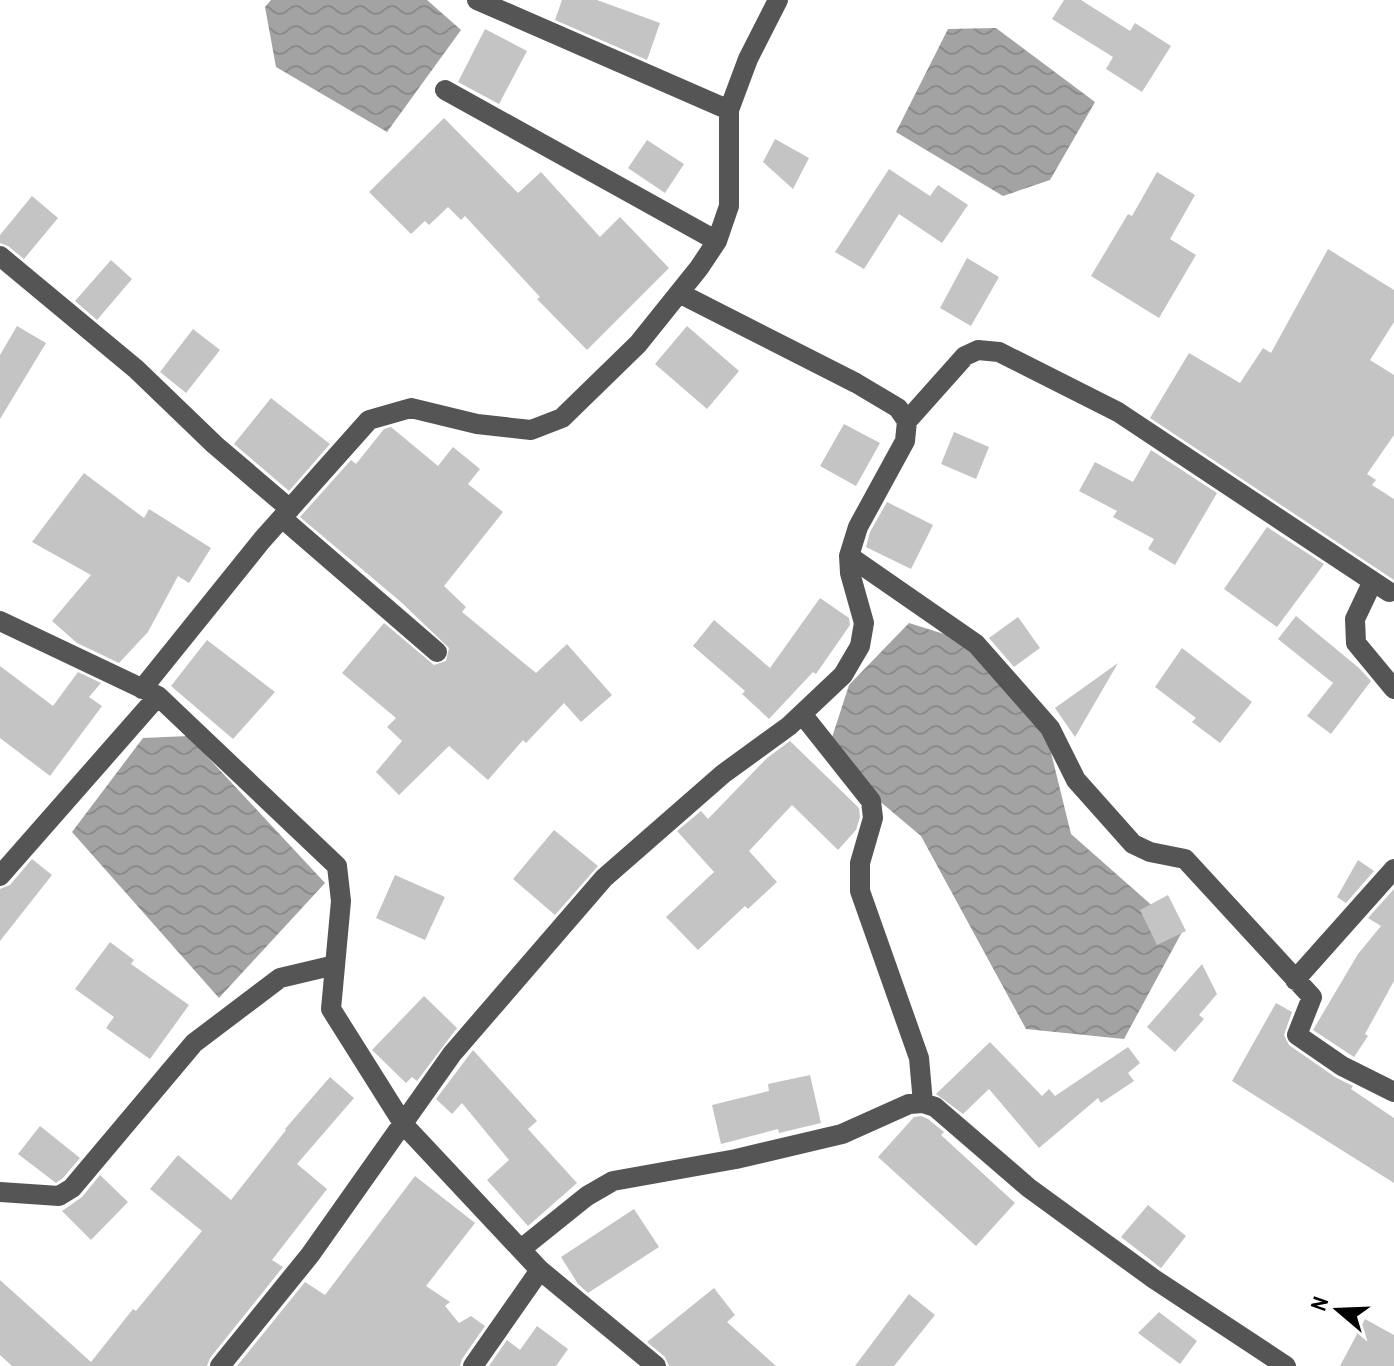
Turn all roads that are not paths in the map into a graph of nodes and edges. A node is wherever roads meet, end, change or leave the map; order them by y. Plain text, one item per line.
1 (477, 0) edge
2 (778, 0) edge
3 (445, 90) dead end
4 (729, 110) junction
5 (717, 241) junction
6 (0, 256) edge
7 (679, 293) junction
8 (907, 421) junction
9 (286, 514) junction
10 (849, 556) junction
11 (0, 622) edge
12 (437, 652) dead end
13 (1394, 689) edge
14 (150, 692) junction
15 (802, 714) junction
16 (1394, 869) edge
17 (0, 876) edge
18 (335, 965) junction
19 (1295, 980) junction
20 (1394, 1092) edge
21 (923, 1103) junction
22 (404, 1125) junction
23 (0, 1192) edge
24 (521, 1249) junction
25 (540, 1270) junction
26 (220, 1366) edge
27 (473, 1366) edge
28 (656, 1366) edge
29 (1286, 1366) edge

1 - 4 street
2 - 4 street
3 - 5 street
4 - 5 street
5 - 7 street
6 - 9 street
7 - 8 street
7 - 9 street
8 - 10 street
8 - 13 street
9 - 12 street
9 - 14 street
10 - 15 street
10 - 19 street
11 - 14 street
14 - 17 street
14 - 18 street
15 - 21 street
15 - 22 street
16 - 19 street
18 - 22 street
18 - 23 street
19 - 20 street
21 - 24 street
21 - 29 street
22 - 24 street
22 - 26 street
24 - 25 street
25 - 27 street
25 - 28 street

